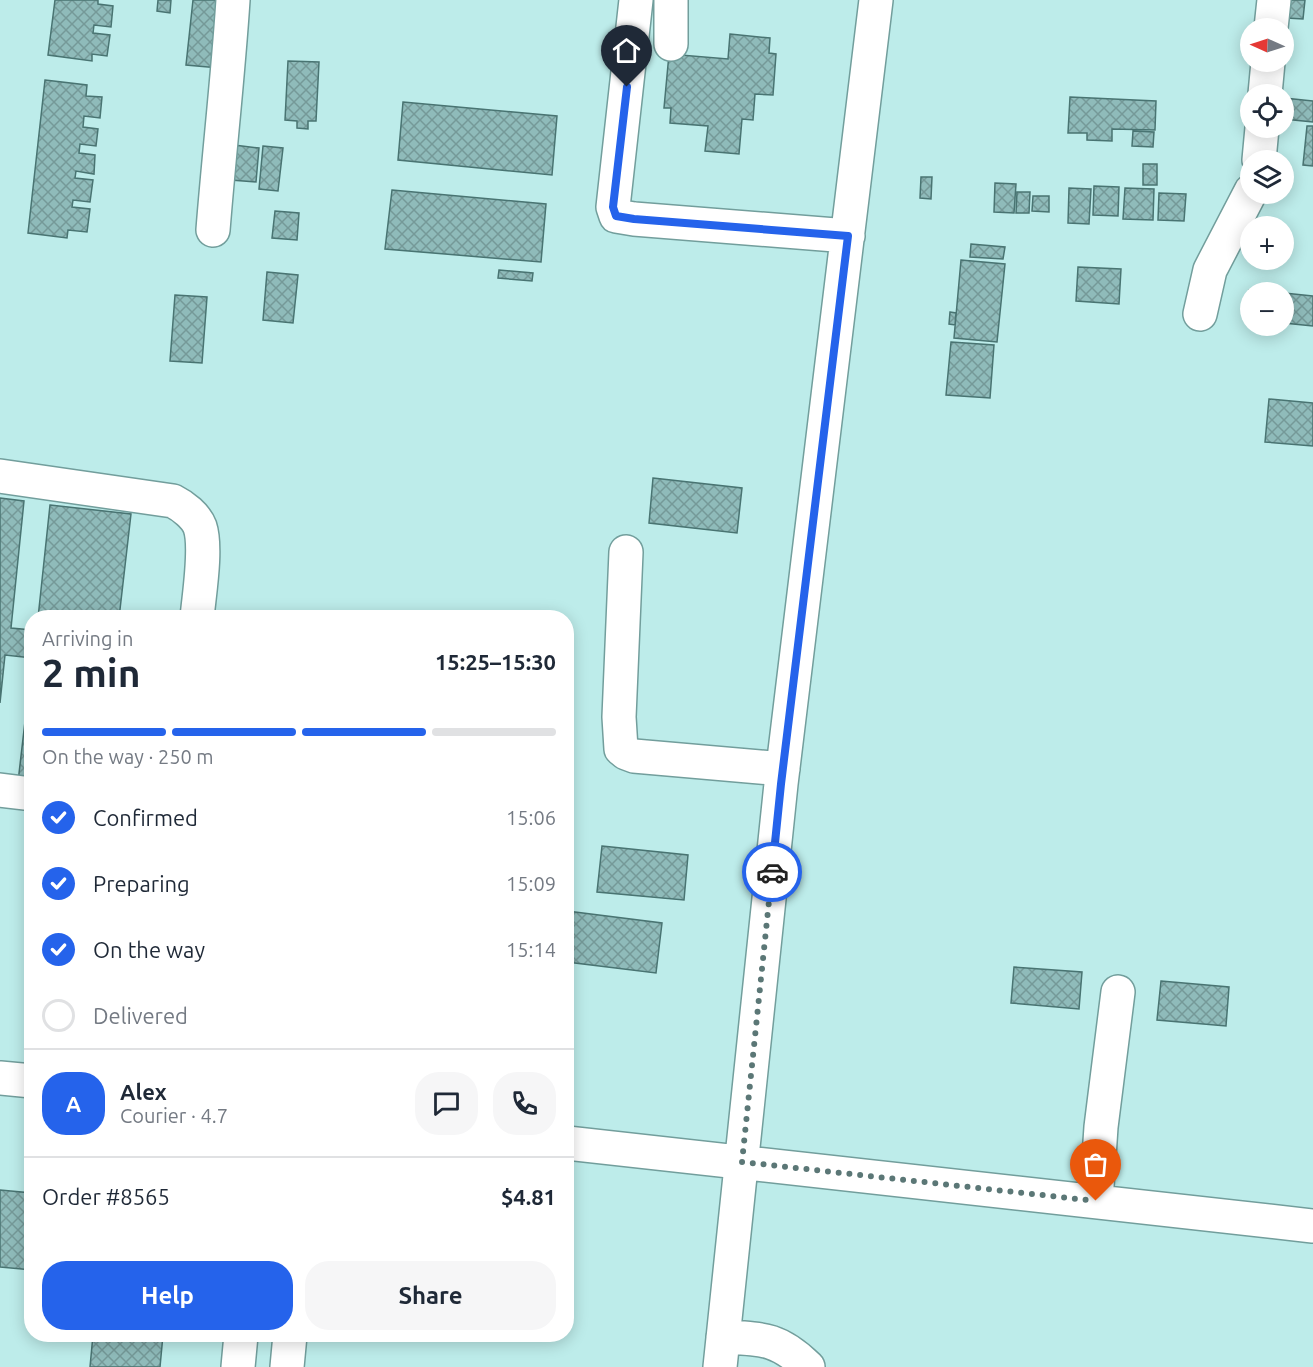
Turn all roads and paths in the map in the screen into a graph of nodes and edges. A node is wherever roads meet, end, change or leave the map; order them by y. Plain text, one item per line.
1 (233, 0) edge
2 (636, 0) edge
3 (671, 0) edge
4 (876, 0) edge
5 (1274, 0) edge
6 (1272, 18) edge
7 (671, 44) dead end
8 (1244, 204) edge
9 (213, 231) dead end
10 (848, 236) junction
11 (1200, 314) dead end
12 (0, 476) edge
13 (626, 552) dead end
14 (198, 610) edge
15 (783, 769) junction
16 (0, 790) edge
17 (24, 793) edge
18 (1118, 992) dead end
19 (0, 1078) edge
20 (24, 1080) edge
21 (574, 1144) edge
22 (742, 1162) junction
23 (1097, 1186) junction
24 (1313, 1226) edge
25 (240, 1342) edge
26 (289, 1342) edge
27 (721, 1352) edge
28 (238, 1367) edge
29 (287, 1367) edge
30 (808, 1367) edge

1 - 9 street
2 - 10 street
3 - 7 street
4 - 10 street
5 - 6 street
8 - 11 street
10 - 15 street
12 - 14 street
13 - 15 street
15 - 22 street
16 - 17 street
18 - 23 street
19 - 20 street
21 - 22 street
22 - 23 street
22 - 27 street
23 - 24 street
25 - 28 street
26 - 29 street
27 - 30 street

